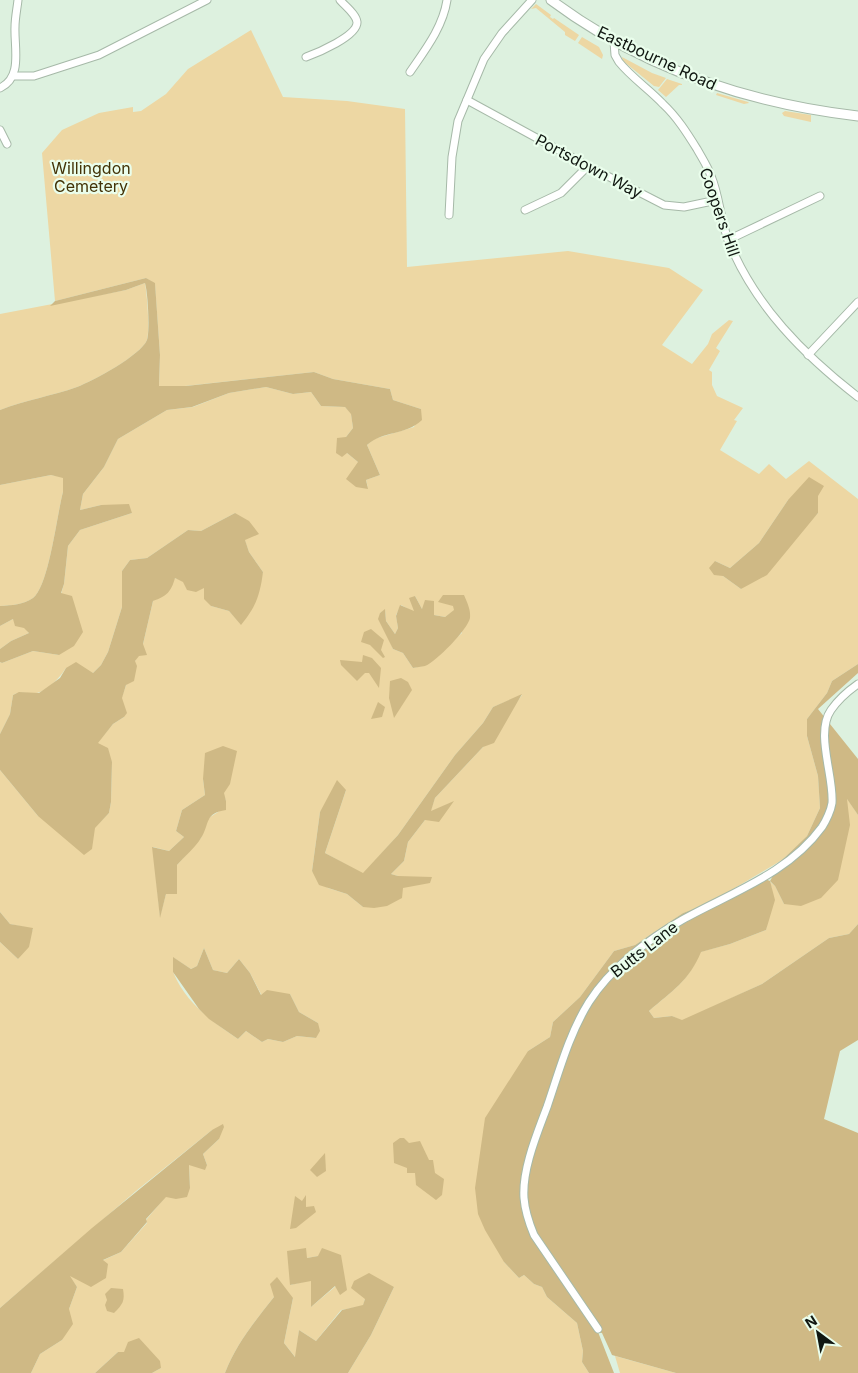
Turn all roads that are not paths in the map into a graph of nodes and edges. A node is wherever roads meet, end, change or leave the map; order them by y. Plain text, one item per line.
1 (18, 0) edge
2 (207, 0) edge
3 (340, 0) edge
4 (447, 0) edge
5 (532, 0) edge
6 (552, 0) edge
7 (614, 42) junction
8 (306, 57) dead end
9 (410, 72) dead end
10 (13, 76) junction
11 (0, 88) edge
12 (467, 100) junction
13 (858, 116) edge
14 (0, 130) edge
15 (7, 144) dead end
16 (588, 166) junction
17 (820, 196) dead end
18 (718, 200) junction
19 (525, 210) dead end
20 (449, 215) dead end
21 (728, 240) junction
22 (858, 302) edge
23 (808, 355) junction
24 (858, 397) edge
25 (858, 684) edge
26 (598, 1329) dead end

1 - 10 street
2 - 10 street
3 - 8 street
4 - 9 street
5 - 12 street
6 - 7 main road, Eastbourne Road
7 - 13 main road, Eastbourne Road
7 - 18 street, Coopers Hill
10 - 11 street
12 - 16 street, Portsdown Way
12 - 20 street
14 - 15 street
16 - 18 street, Portsdown Way
16 - 19 street
17 - 21 street
18 - 21 street, Coopers Hill
21 - 23 street, Coopers Hill
22 - 23 street
23 - 24 street, Coopers Hill
25 - 26 street, Butts Lane

